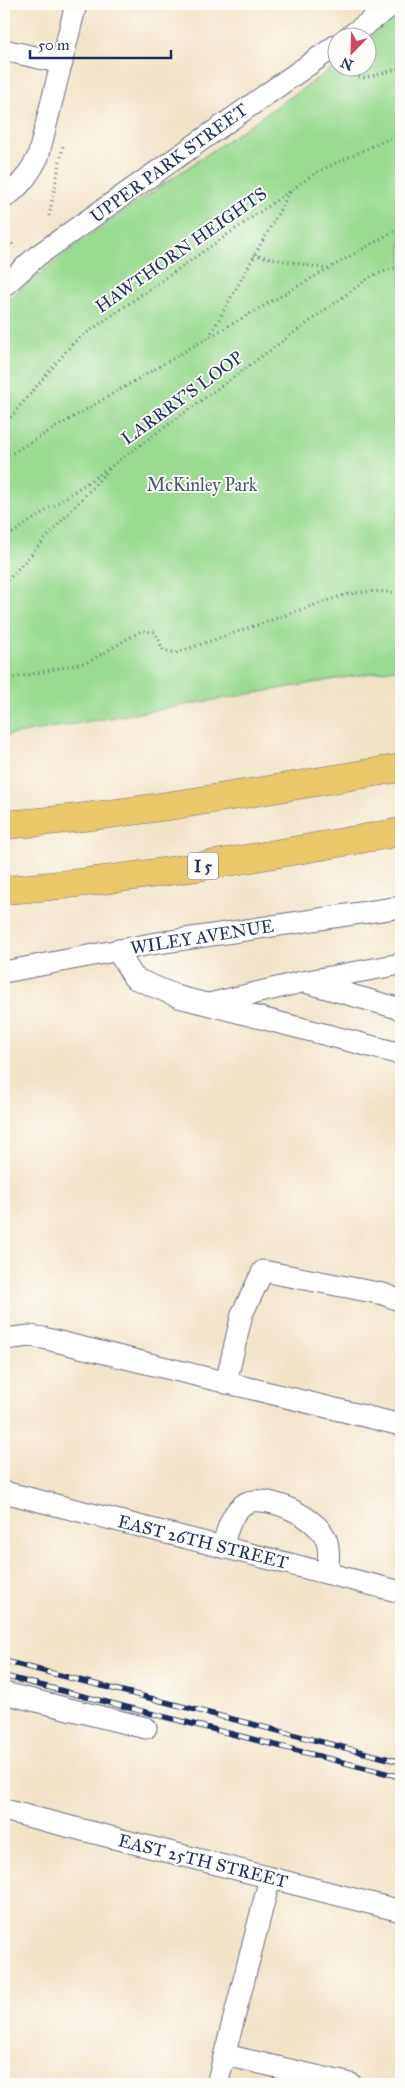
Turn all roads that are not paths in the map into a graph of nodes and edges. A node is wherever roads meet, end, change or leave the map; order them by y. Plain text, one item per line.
1 (76, 4) edge
2 (394, 4) edge
3 (361, 28) edge
4 (4, 50) edge
5 (328, 51) edge
6 (62, 63) junction
7 (9, 194) edge
8 (4, 286) edge
9 (401, 768) edge
10 (4, 825) edge
11 (401, 832) edge
12 (4, 890) edge
13 (401, 907) edge
14 (117, 950) junction
15 (401, 964) edge
16 (4, 972) edge
17 (302, 982) junction
18 (206, 1004) junction
19 (401, 1009) edge
20 (401, 1054) edge
21 (401, 1301) edge
22 (4, 1339) edge
23 (226, 1383) junction
24 (401, 1425) edge
25 (4, 1492) edge
26 (222, 1547) junction
27 (328, 1574) junction
28 (401, 1592) edge
29 (4, 1693) edge
30 (146, 1728) dead end
31 (4, 1810) edge
32 (270, 1878) junction
33 (401, 1911) edge
34 (224, 2056) junction
35 (280, 2076) edge
36 (217, 2084) edge
37 (351, 2084) edge

1 - 6 street
2 - 3 street
4 - 6 street
5 - 8 street, UPPER PARK STREET
6 - 7 street
9 - 10 highway
11 - 12 highway, I 5
13 - 14 street, WILEY AVENUE
14 - 16 street, WILEY AVENUE
14 - 18 street
15 - 17 street
17 - 18 street
17 - 19 street
18 - 20 street
21 - 23 street
22 - 23 street
23 - 24 street
25 - 26 street, EAST 26TH STREET
26 - 27 street, EAST 26TH STREET
26 - 27 street
27 - 28 street, EAST 26TH STREET
29 - 30 street
31 - 32 street, EAST 25TH STREET
32 - 33 street, EAST 25TH STREET
32 - 34 street
34 - 35 street
34 - 36 street
35 - 37 street

